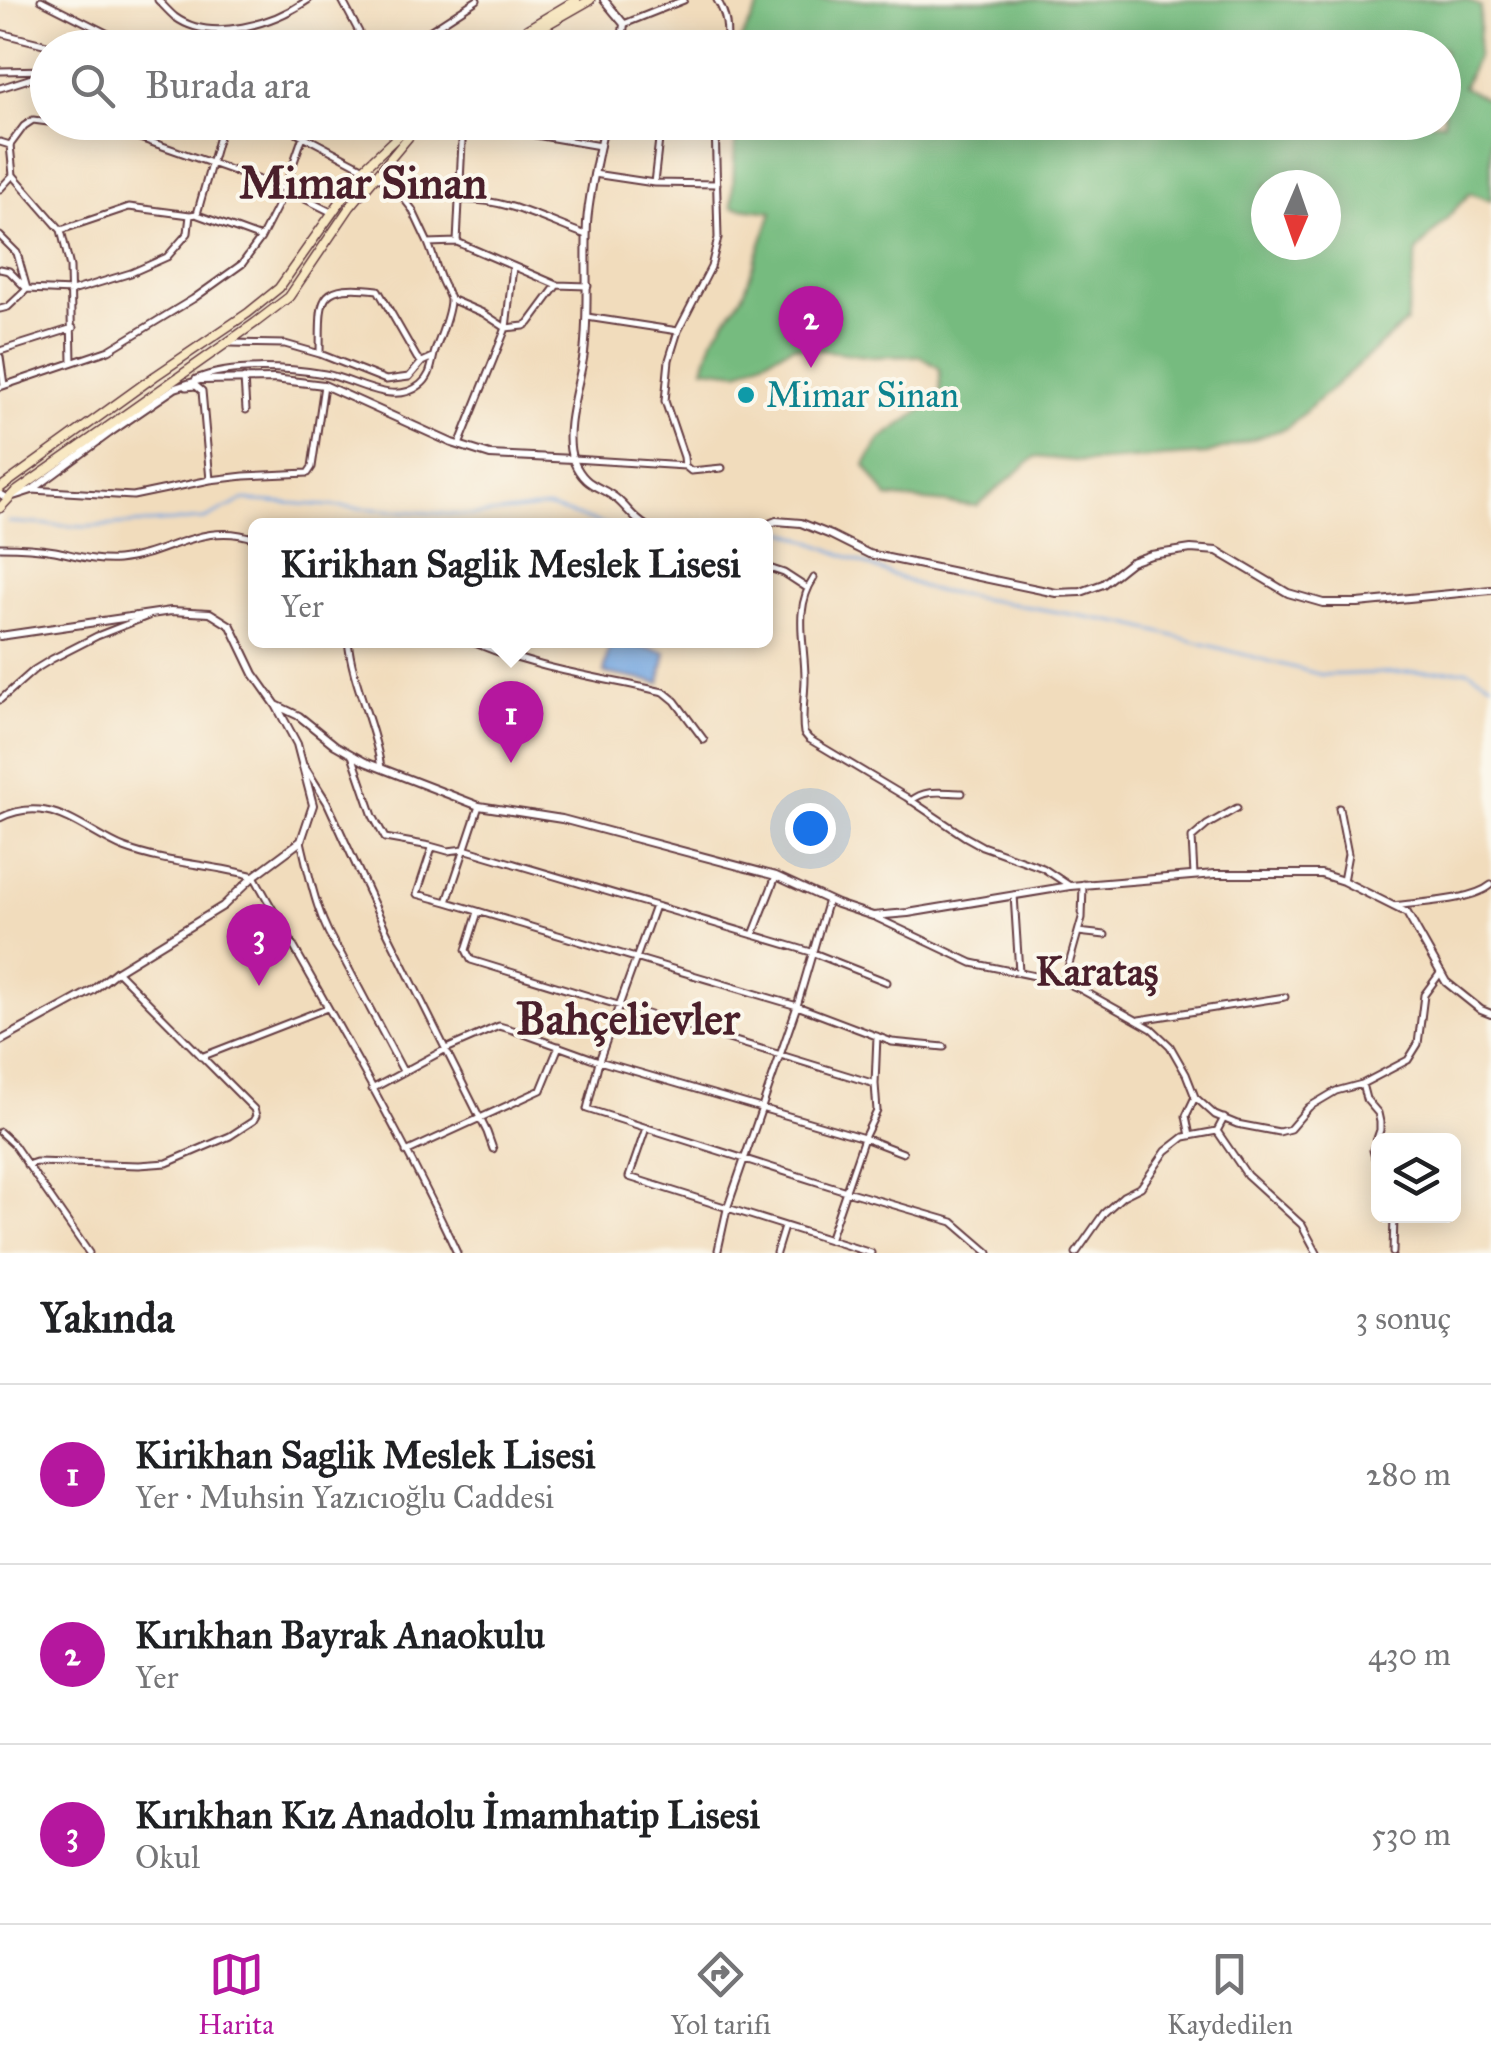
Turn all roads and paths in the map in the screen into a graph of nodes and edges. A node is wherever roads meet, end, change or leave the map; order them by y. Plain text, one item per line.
1 (41, 0) edge
2 (158, 0) edge
3 (308, 0) edge
4 (342, 0) edge
5 (476, 0) edge
6 (576, 0) edge
7 (590, 0) edge
8 (604, 0) edge
9 (684, 0) edge
10 (718, 0) edge
11 (624, 24) junction
12 (545, 25) junction
13 (100, 30) edge
14 (216, 30) edge
15 (230, 30) edge
16 (358, 30) edge
17 (430, 30) edge
18 (527, 30) edge
19 (537, 30) edge
20 (544, 30) edge
21 (624, 30) edge
22 (727, 30) edge
23 (0, 33) edge
24 (30, 40) edge
25 (30, 71) edge
26 (0, 72) edge
27 (30, 77) edge
28 (0, 88) edge
29 (30, 122) edge
30 (146, 140) edge
31 (218, 140) edge
32 (303, 140) edge
33 (312, 140) edge
34 (390, 140) edge
35 (405, 140) edge
36 (462, 140) edge
37 (565, 140) edge
38 (601, 140) edge
39 (659, 140) edge
40 (716, 140) edge
41 (0, 142) edge
42 (10, 144) junction
43 (600, 146) junction
44 (212, 162) junction
45 (364, 168) junction
46 (594, 174) junction
47 (13, 175) junction
48 (374, 176) junction
49 (654, 182) junction
50 (717, 184) junction
51 (0, 189) edge
52 (285, 190) junction
53 (460, 200) junction
54 (332, 213) junction
55 (194, 215) junction
56 (61, 230) junction
57 (588, 235) junction
58 (0, 236) edge
59 (261, 238) junction
60 (428, 242) junction
61 (457, 242) junction
62 (512, 266) junction
63 (0, 267) edge
64 (557, 285) junction
65 (588, 286) junction
66 (27, 289) junction
67 (72, 291) junction
68 (450, 299) junction
69 (0, 309) edge
70 (586, 316) junction
71 (73, 328) junction
72 (506, 328) junction
73 (678, 331) junction
74 (227, 343) junction
75 (0, 354) edge
76 (320, 354) junction
77 (433, 357) junction
78 (72, 362) junction
79 (422, 362) junction
80 (244, 378) junction
81 (324, 385) junction
82 (2, 386) edge
83 (175, 388) junction
84 (246, 410) dead end
85 (459, 445) junction
86 (573, 459) junction
87 (685, 466) junction
88 (722, 468) dead end
89 (210, 480) junction
90 (0, 489) edge
91 (32, 490) junction
92 (11, 496) junction
93 (0, 508) edge
94 (634, 518) edge
95 (773, 522) edge
96 (248, 537) edge
97 (0, 548) edge
98 (773, 569) edge
99 (814, 578) dead end
100 (807, 588) junction
101 (1491, 590) edge
102 (151, 614) junction
103 (0, 636) edge
104 (349, 648) edge
105 (485, 648) edge
106 (0, 700) edge
107 (276, 705) junction
108 (704, 740) dead end
109 (352, 755) junction
110 (301, 760) junction
111 (381, 769) junction
112 (962, 794) dead end
113 (911, 801) junction
114 (479, 806) junction
115 (1236, 808) dead end
116 (1339, 808) dead end
117 (0, 818) edge
118 (301, 840) junction
119 (430, 846) junction
120 (464, 849) junction
121 (1194, 875) junction
122 (254, 876) junction
123 (776, 876) junction
124 (1343, 882) junction
125 (1083, 884) junction
126 (1491, 885) edge
127 (1070, 886) junction
128 (1014, 895) junction
129 (828, 900) junction
130 (447, 902) junction
131 (654, 906) junction
132 (1392, 906) junction
133 (478, 912) junction
134 (873, 916) junction
135 (1078, 932) junction
136 (753, 935) junction
137 (1105, 935) dead end
138 (812, 952) junction
139 (637, 956) junction
140 (117, 971) junction
141 (1441, 972) junction
142 (1019, 974) junction
143 (887, 982) dead end
144 (1064, 982) junction
145 (1285, 997) dead end
146 (620, 1006) junction
147 (798, 1006) junction
148 (327, 1008) junction
149 (1491, 1014) edge
150 (1136, 1021) junction
151 (876, 1036) junction
152 (0, 1041) edge
153 (559, 1046) junction
154 (944, 1048) dead end
155 (446, 1049) junction
156 (780, 1054) junction
157 (202, 1057) junction
158 (599, 1061) junction
159 (403, 1071) junction
160 (875, 1084) junction
161 (1362, 1084) junction
162 (372, 1089) junction
163 (1195, 1097) junction
164 (760, 1107) junction
165 (480, 1118) junction
166 (1224, 1118) junction
167 (646, 1128) junction
168 (1217, 1131) junction
169 (0, 1132) edge
170 (1379, 1133) edge
171 (1190, 1136) junction
172 (864, 1138) junction
173 (494, 1149) dead end
174 (406, 1152) junction
175 (904, 1153) dead end
176 (744, 1158) junction
177 (27, 1164) junction
178 (846, 1191) junction
179 (727, 1209) junction
180 (1394, 1223) edge
181 (784, 1227) junction
182 (829, 1240) junction
183 (718, 1250) dead end
184 (89, 1253) edge
185 (457, 1253) edge
186 (776, 1253) edge
187 (871, 1253) edge
188 (989, 1253) edge
189 (1076, 1253) edge
190 (1317, 1253) edge
191 (1394, 1253) edge

1 - 13 street
2 - 14 street
3 - 15 street
4 - 16 street
5 - 17 street
6 - 18 main road
7 - 12 main road
8 - 11 street
9 - 11 street
10 - 22 street
11 - 21 street
12 - 19 main road
12 - 20 street
23 - 24 street
25 - 26 street
27 - 28 street
29 - 42 street
30 - 44 street
31 - 44 street
32 - 52 street
33 - 45 street
34 - 45 main road
35 - 48 main road
36 - 53 street
37 - 43 street
38 - 43 street
39 - 49 street
40 - 50 street
41 - 42 street
42 - 47 street
43 - 46 street
44 - 52 street
44 - 55 street
45 - 48 street
45 - 54 main road
46 - 49 street
46 - 57 street
47 - 51 street
47 - 56 street
48 - 60 street
48 - 74 main road
49 - 50 street
50 - 73 street
52 - 54 street
52 - 59 street
53 - 57 street
53 - 61 street
54 - 90 main road
55 - 56 street
55 - 59 street
55 - 67 street
56 - 67 street
57 - 65 street
58 - 66 street
59 - 78 street
60 - 61 street
60 - 68 street
61 - 62 street
62 - 64 street
62 - 72 street
63 - 66 street
64 - 65 street
64 - 72 street
65 - 70 street
66 - 67 street
66 - 69 street
67 - 71 street
68 - 72 street
68 - 77 street
70 - 73 street
70 - 86 street
71 - 75 street
71 - 78 street
72 - 85 street
73 - 87 street
74 - 76 street
74 - 92 main road
75 - 82 street
76 - 79 street
76 - 79 street
77 - 79 street
77 - 83 street
78 - 82 street
80 - 81 street
80 - 83 street
80 - 84 street
81 - 85 street
81 - 89 street
83 - 89 street
83 - 91 street
85 - 86 street
86 - 87 street
86 - 94 street
87 - 88 street
89 - 91 street
90 - 92 street
91 - 92 street
92 - 93 main road
95 - 101 street
96 - 97 street
98 - 100 street
99 - 100 street
100 - 113 street
102 - 103 street
102 - 106 street
102 - 107 street
104 - 111 street
105 - 108 street
107 - 109 street
107 - 110 street
109 - 111 street
109 - 119 street
110 - 118 street
110 - 155 street
111 - 114 street
112 - 113 street
113 - 127 street
114 - 120 street
114 - 123 street
115 - 121 street
116 - 124 street
117 - 122 street
118 - 122 street
118 - 159 street
119 - 120 street
119 - 130 street
120 - 130 street
120 - 131 street
121 - 124 street
121 - 125 street
122 - 140 street
122 - 148 street
123 - 129 street
123 - 136 street
124 - 132 street
125 - 127 street
125 - 135 street
126 - 132 street
127 - 128 street
128 - 134 street
128 - 142 street
129 - 134 street
129 - 138 street
130 - 133 street
131 - 136 street
131 - 139 street
132 - 141 street
133 - 139 street
133 - 146 street
134 - 142 street
135 - 137 street
135 - 144 street
136 - 138 street
138 - 143 street
138 - 147 street
139 - 146 street
139 - 147 street
140 - 152 street
140 - 157 street
141 - 149 street
141 - 161 street
142 - 144 street
144 - 150 street
145 - 150 street
146 - 156 street
146 - 158 street
147 - 151 street
147 - 156 street
148 - 157 street
148 - 162 street
150 - 163 street
151 - 154 street
151 - 160 street
153 - 155 street
153 - 158 street
153 - 165 street
155 - 159 street
155 - 165 street
156 - 160 street
156 - 164 street
157 - 177 street
158 - 164 street
158 - 167 street
159 - 162 street
160 - 172 street
161 - 166 street
161 - 170 street
162 - 174 street
163 - 166 street
163 - 171 street
164 - 172 street
164 - 176 street
165 - 173 street
165 - 174 street
166 - 168 street
167 - 176 street
167 - 179 street
168 - 171 street
168 - 190 street
169 - 177 street
171 - 189 street
172 - 175 street
172 - 178 street
174 - 185 street
176 - 178 street
176 - 179 street
177 - 184 street
178 - 182 street
178 - 188 street
179 - 181 street
179 - 183 street
180 - 191 street
181 - 182 street
181 - 186 street
182 - 187 street

